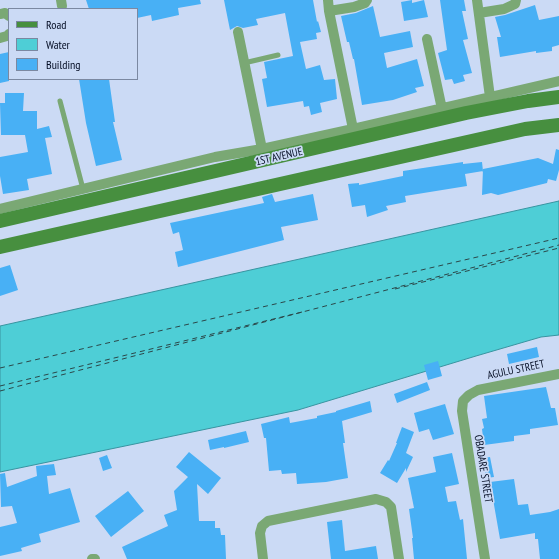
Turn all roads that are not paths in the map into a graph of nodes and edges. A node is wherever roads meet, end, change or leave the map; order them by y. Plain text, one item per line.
1 (328, 0) edge
2 (367, 0) edge
3 (477, 0) edge
4 (516, 0) edge
5 (329, 11) junction
6 (479, 13) junction
7 (238, 32) dead end
8 (427, 39) dead end
9 (278, 55) dead end
10 (244, 63) junction
11 (559, 81) edge
12 (490, 97) junction
13 (559, 97) edge
14 (60, 101) dead end
15 (442, 109) junction
16 (559, 125) edge
17 (354, 129) junction
18 (262, 149) junction
19 (83, 189) junction
20 (0, 209) edge
21 (0, 221) edge
22 (0, 247) edge
23 (559, 374) edge
24 (478, 390) joint
25 (263, 559) edge
26 (400, 559) edge
27 (485, 559) edge

1 - 5 street
2 - 5 street
3 - 6 street
4 - 6 street
5 - 17 street
6 - 12 street
7 - 10 street
8 - 15 street
9 - 10 lane
10 - 18 street
11 - 12 street
12 - 15 street
13 - 21 main road, 1ST AVENUE
14 - 19 lane
15 - 17 street
16 - 22 main road
17 - 18 street
18 - 19 street
19 - 20 street
23 - 24 street, AGULU STREET
24 - 27 street, OBADARE STREET
25 - 26 street

